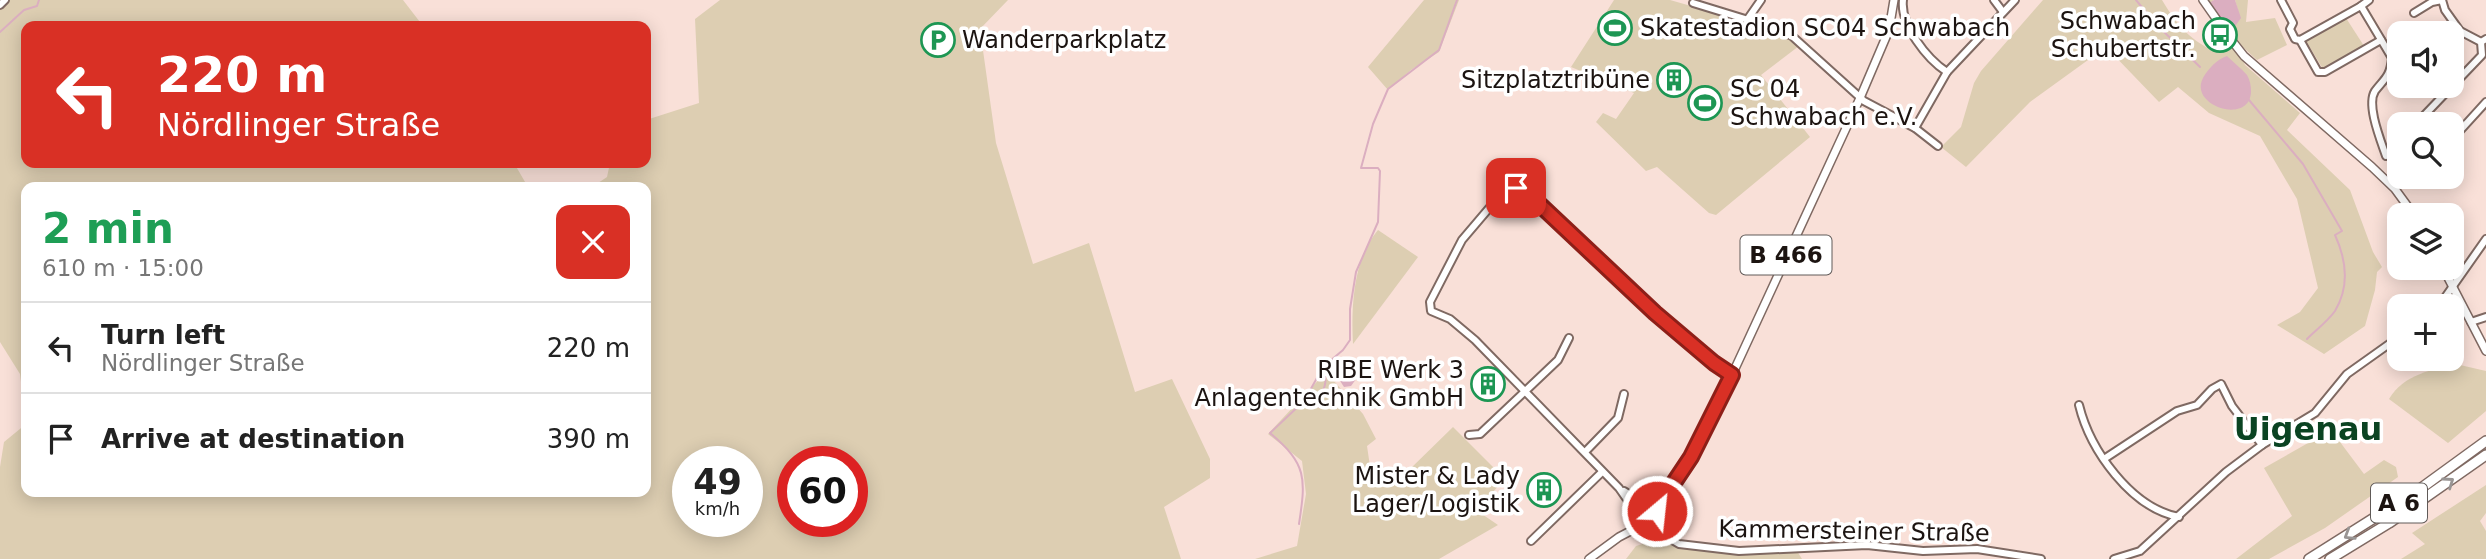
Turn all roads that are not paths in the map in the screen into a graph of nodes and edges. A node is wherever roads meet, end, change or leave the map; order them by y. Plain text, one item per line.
1 (5, 0) edge
2 (1761, 0) edge
3 (1894, 0) edge
4 (1903, 0) edge
5 (1994, 0) edge
6 (2015, 0) edge
7 (2203, 0) edge
8 (2281, 0) edge
9 (2369, 0) edge
10 (2442, 0) edge
11 (1693, 4) dead end
12 (0, 5) edge
13 (2355, 6) junction
14 (2003, 12) junction
15 (2414, 13) dead end
16 (1747, 20) junction
17 (2453, 21) edge
18 (2464, 33) edge
19 (2300, 40) junction
20 (2381, 40) junction
21 (2483, 41) edge
22 (2387, 47) edge
23 (1947, 72) junction
24 (2387, 77) edge
25 (1860, 98) junction
26 (2486, 102) edge
27 (2427, 112) edge
28 (2464, 126) edge
29 (1915, 128) junction
30 (1938, 146) dead end
31 (2387, 155) edge
32 (2405, 203) edge
33 (2486, 239) edge
34 (2449, 280) edge
35 (2453, 287) junction
36 (2448, 294) edge
37 (2486, 317) edge
38 (2471, 322) junction
39 (1569, 338) dead end
40 (2387, 346) edge
41 (2486, 351) edge
42 (1732, 375) junction
43 (1525, 391) junction
44 (1624, 394) dead end
45 (2079, 405) dead end
46 (1469, 435) dead end
47 (2486, 441) edge
48 (2262, 445) junction
49 (1585, 452) junction
50 (2486, 455) edge
51 (2104, 459) junction
52 (1602, 472) junction
53 (1670, 485) junction
54 (1649, 501) junction
55 (1636, 505) junction
56 (1657, 508) junction
57 (1633, 517) junction
58 (1657, 517) junction
59 (2179, 517) junction
60 (1645, 525) junction
61 (1619, 537) junction
62 (1667, 537) junction
63 (1531, 541) dead end
64 (1588, 559) edge
65 (2041, 559) edge
66 (2114, 559) edge
67 (2309, 559) edge
68 (2330, 559) edge

1 - 12 street
2 - 16 street
3 - 25 main road, B 466
4 - 23 street
5 - 14 street
6 - 14 street
7 - 32 main road
8 - 19 street
9 - 13 street
10 - 15 street
10 - 17 street
11 - 16 street
13 - 19 street
13 - 20 street
14 - 23 street
16 - 25 street
18 - 21 street
19 - 20 street
20 - 22 street
21 - 27 street
23 - 29 street
24 - 31 street
25 - 29 street
25 - 42 main road, B 466
26 - 28 street
29 - 30 street
33 - 35 street
34 - 35 main road
35 - 36 street
35 - 38 main road
37 - 38 street
38 - 41 main road
39 - 43 street
40 - 48 street
42 - 43 street
42 - 53 main road, B 466
43 - 46 street
43 - 49 street
44 - 49 street
45 - 51 street
47 -> 67 highway, A 6
48 - 51 street
48 - 59 street
49 - 52 street
68 -> 50 highway, A 6
51 - 59 street
52 - 55 street
52 - 63 street
53 - 54 main road, B 466
53 - 56 main road, B 466
54 - 55 main road
54 - 56 main road
55 - 57 main road
56 - 58 main road
57 - 60 main road
57 - 61 main road
58 - 60 main road
58 - 62 street
59 - 66 street
60 - 61 main road
60 - 62 street, Kammersteiner Straße
61 - 64 main road
62 - 65 street, Kammersteiner Straße

